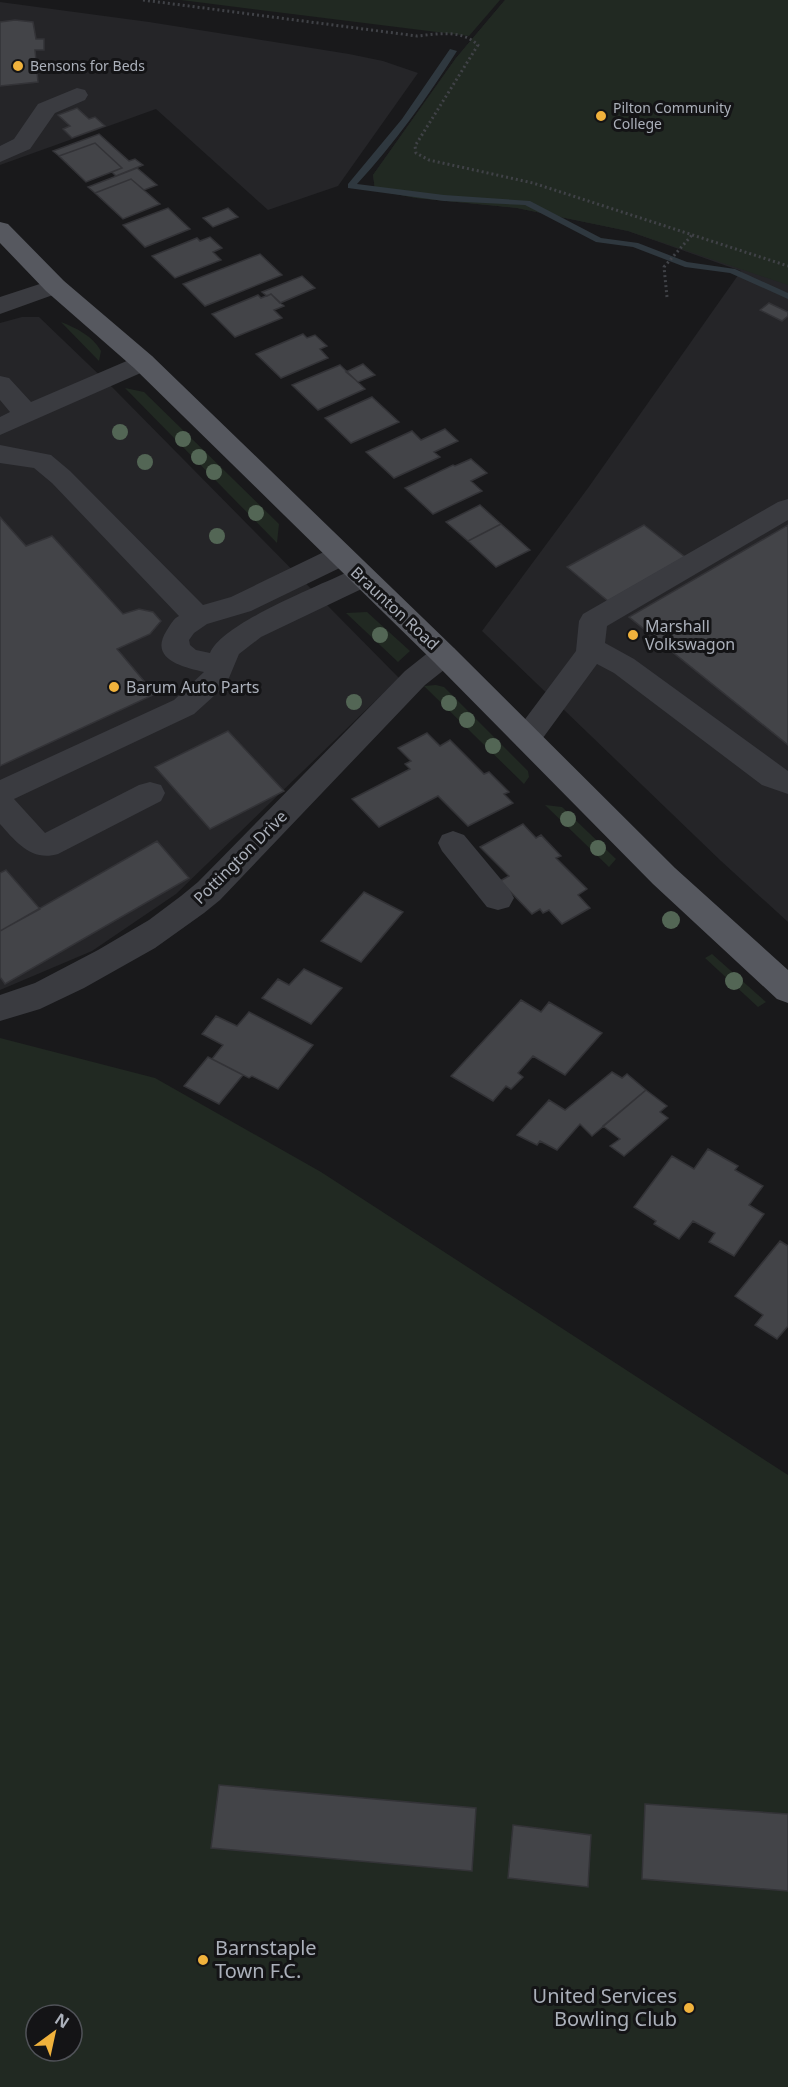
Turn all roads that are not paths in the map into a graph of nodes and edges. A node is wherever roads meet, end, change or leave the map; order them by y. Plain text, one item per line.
1 (77, 95) dead end
2 (0, 155) edge
3 (0, 229) edge
4 (55, 286) junction
5 (0, 306) edge
6 (143, 362) junction
7 (0, 384) edge
8 (27, 414) junction
9 (0, 427) edge
10 (0, 454) edge
11 (788, 508) edge
12 (340, 556) junction
13 (362, 577) junction
14 (197, 617) junction
15 (590, 647) junction
16 (444, 655) junction
17 (220, 664) junction
18 (527, 738) junction
19 (788, 782) edge
20 (0, 793) edge
21 (150, 793) dead end
22 (0, 804) edge
23 (453, 843) dead end
24 (498, 898) dead end
25 (788, 990) edge
26 (0, 1008) edge

1 - 2 street
3 - 4 main road, Braunton Road
4 - 5 street
4 - 6 main road, Braunton Road
6 - 8 street
6 - 12 main road, Braunton Road
7 - 8 street
8 - 9 street
10 - 14 street
11 - 15 street
12 - 13 main road, Braunton Road
12 - 14 street
13 - 16 main road, Braunton Road
13 - 17 street
14 - 17 street
15 - 18 street
15 - 19 street
16 - 18 main road, Braunton Road
16 - 26 street, Pottington Drive
17 - 20 street
18 - 25 main road, Braunton Road
21 - 22 street
23 - 24 street

